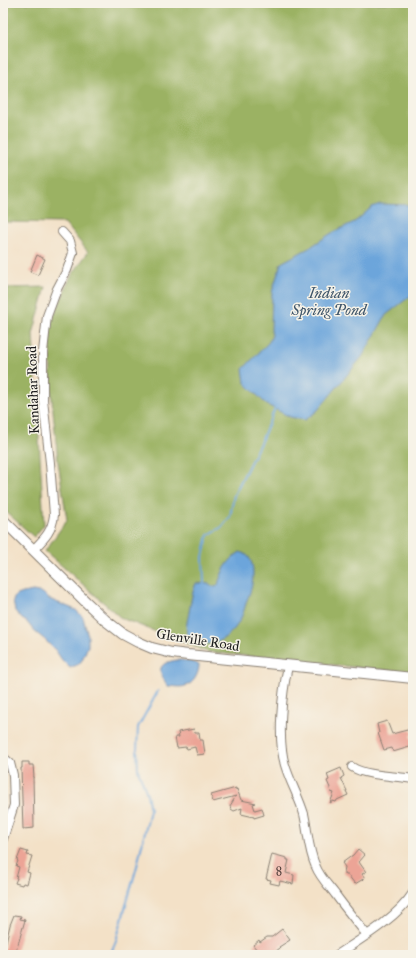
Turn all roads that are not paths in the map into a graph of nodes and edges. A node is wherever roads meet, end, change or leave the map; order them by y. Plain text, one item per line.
1 (62, 232) dead end
2 (3, 520) edge
3 (34, 550) junction
4 (288, 666) junction
5 (413, 678) edge
6 (3, 757) edge
7 (352, 767) dead end
8 (413, 779) edge
9 (3, 839) edge
10 (413, 893) edge
11 (367, 935) junction
12 (336, 955) edge

1 - 3 street, Kandahar Road
2 - 3 main road, Glenville Road
3 - 4 main road, Glenville Road
4 - 5 main road, Glenville Road
4 - 11 street
6 - 9 street
7 - 8 street
10 - 11 street
11 - 12 street

